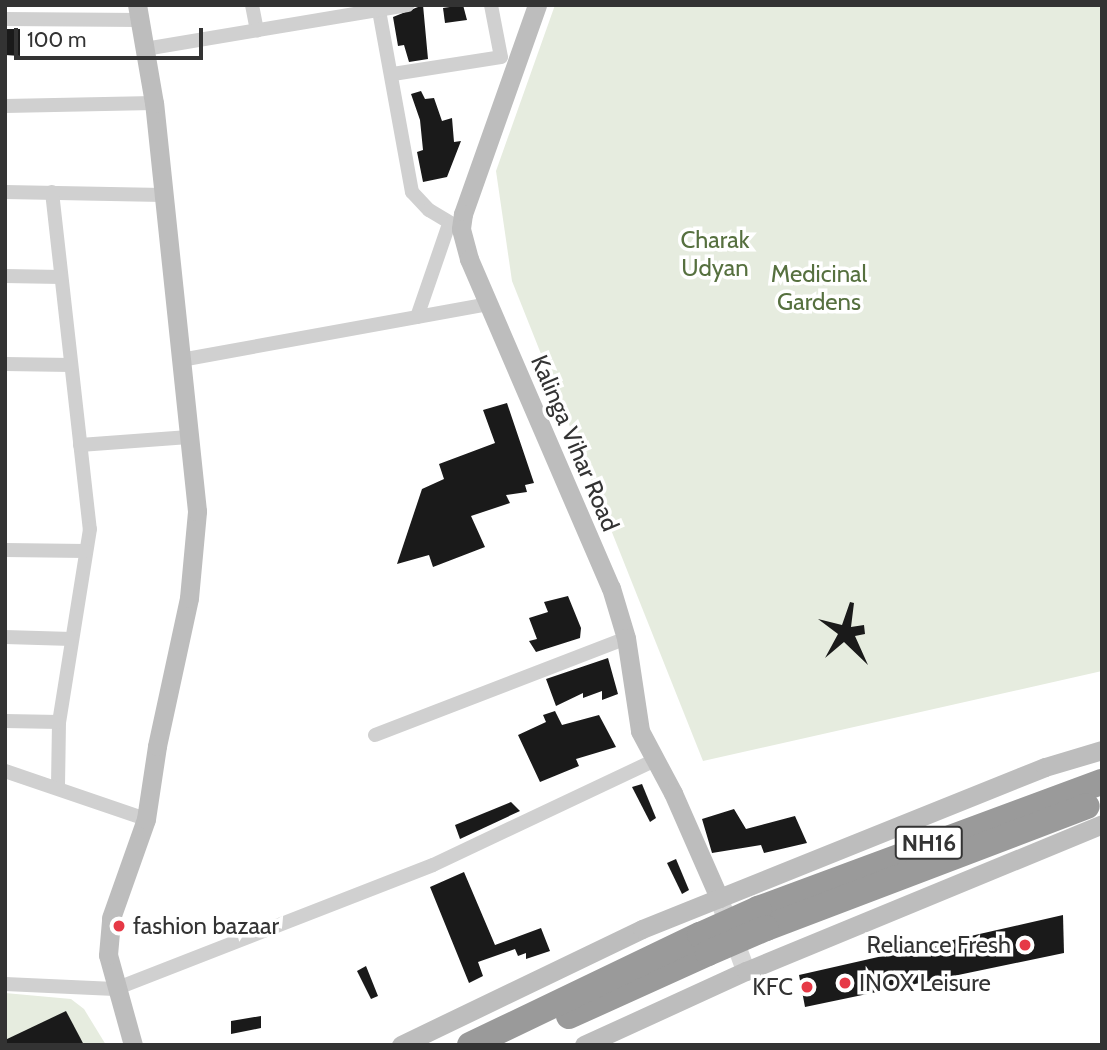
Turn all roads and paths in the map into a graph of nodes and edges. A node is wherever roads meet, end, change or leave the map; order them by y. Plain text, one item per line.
1 (252, 5) edge
2 (407, 5) edge
3 (491, 5) edge
4 (537, 5) edge
5 (380, 8) edge
6 (33, 12) edge
7 (139, 13) edge
8 (5, 19) edge
9 (257, 31) junction
10 (145, 49) junction
11 (393, 74) junction
12 (154, 103) junction
13 (5, 106) edge
14 (5, 192) edge
15 (52, 192) junction
16 (163, 195) junction
17 (455, 226) junction
18 (5, 276) edge
19 (61, 277) junction
20 (488, 303) junction
21 (417, 317) junction
22 (181, 360) junction
23 (5, 364) edge
24 (71, 366) junction
25 (189, 437) junction
26 (80, 445) junction
27 (5, 550) edge
28 (86, 551) junction
29 (5, 637) edge
30 (625, 638) junction
31 (72, 639) junction
32 (5, 720) edge
33 (59, 722) junction
34 (375, 735) dead end
35 (1102, 750) edge
36 (655, 760) junction
37 (5, 771) edge
38 (1102, 782) edge
39 (58, 786) junction
40 (1102, 801) edge
41 (146, 819) junction
42 (1102, 824) edge
43 (719, 898) junction
44 (762, 919) junction
45 (704, 944) junction
46 (5, 984) edge
47 (115, 989) junction
48 (133, 1045) edge
49 (401, 1045) edge
50 (470, 1045) edge
51 (510, 1045) edge
52 (584, 1045) edge

1 - 9 street
2 - 5 street
3 - 11 street
4 - 17 street
5 - 9 street
5 - 11 street
6 - 7 street
6 - 8 street
7 - 10 street
9 - 10 street
10 - 12 street
11 - 17 street
12 - 13 street
12 - 16 street
14 - 15 street
15 - 16 street
15 - 19 street
16 - 22 street
17 - 20 street, Kalinga Vihar Road
17 - 21 street
18 - 19 street
19 - 24 street
20 - 21 street
20 - 30 street, Kalinga Vihar Road
21 - 22 street
22 - 25 street
23 - 24 street
24 - 26 street
25 - 26 street
25 - 41 street
26 - 28 street
27 - 28 street
28 - 31 street
29 - 31 street
30 - 34 street
30 - 36 street, Kalinga Vihar Road
31 - 33 street
32 - 33 street
33 - 39 street
35 - 43 street
36 - 43 street, Kalinga Vihar Road
36 - 47 street
37 - 39 street
38 - 44 highway, NH16
39 - 41 street
40 - 44 highway, NH16
41 - 47 street
42 - 52 street
43 - 49 street
44 - 45 highway, NH16, bridge
45 - 50 highway, NH16
45 - 51 highway, NH16
46 - 47 street
47 - 48 street

